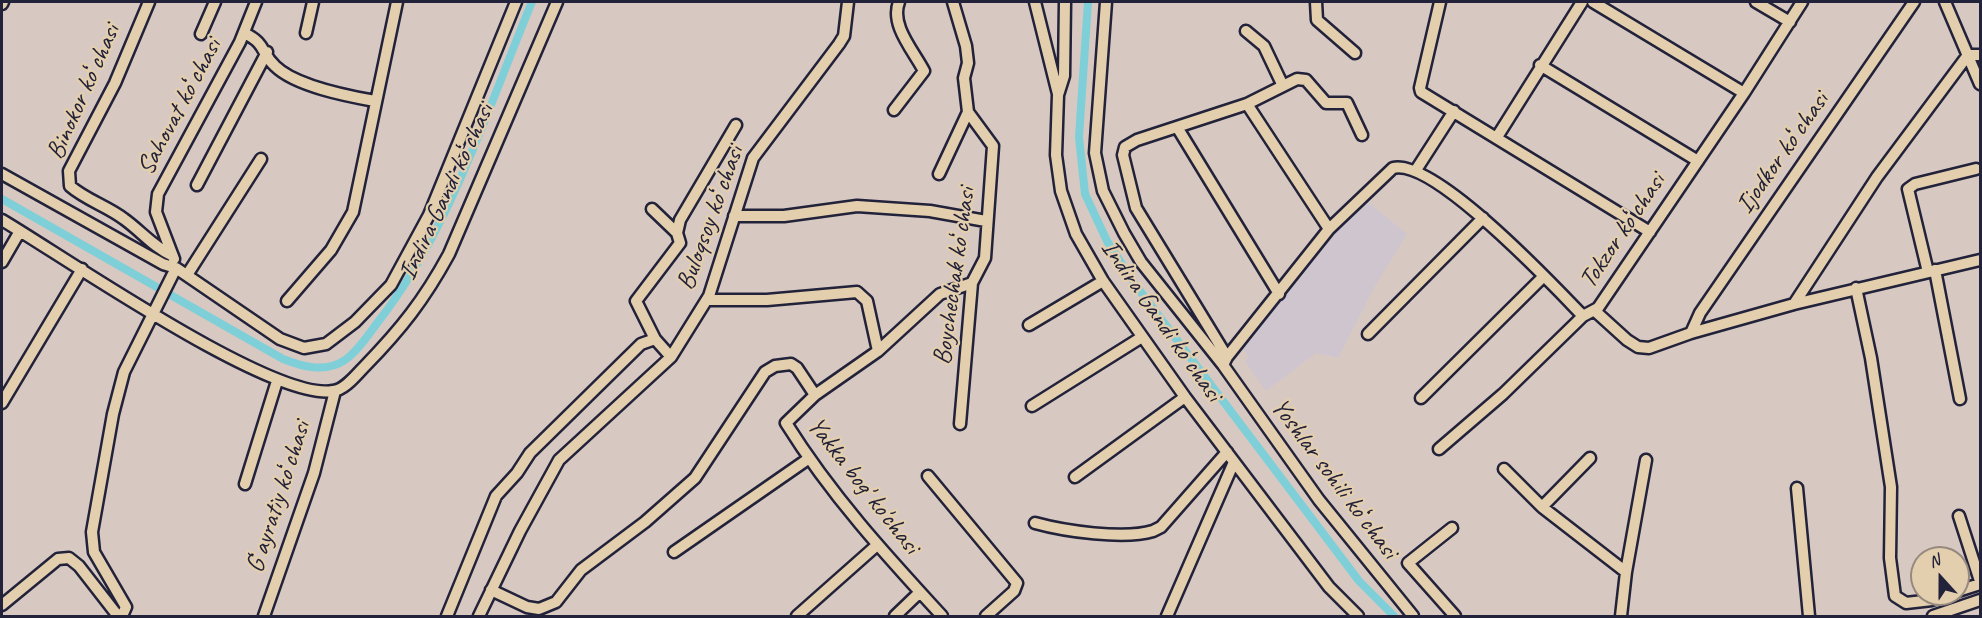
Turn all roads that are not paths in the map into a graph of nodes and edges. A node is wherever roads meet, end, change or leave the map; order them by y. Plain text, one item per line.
1 (149, 2) edge
2 (215, 2) edge
3 (256, 2) edge
4 (313, 2) edge
5 (397, 2) edge
6 (516, 2) edge
7 (557, 2) edge
8 (848, 2) edge
9 (899, 2) edge
10 (953, 2) edge
11 (1035, 2) edge
12 (1065, 2) edge
13 (1107, 2) edge
14 (1316, 2) edge
15 (1440, 2) edge
16 (1582, 2) edge
17 (1593, 2) edge
18 (1755, 2) edge
19 (1802, 2) edge
20 (1914, 2) edge
21 (1945, 2) edge
22 (1790, 22) junction
23 (1246, 31) dead end
24 (244, 33) junction
25 (306, 33) dead end
26 (201, 34) dead end
27 (267, 52) junction
28 (1355, 53) dead end
29 (1968, 55) junction
30 (1980, 55) edge
31 (1540, 65) junction
32 (1980, 84) edge
33 (1283, 86) junction
34 (1744, 93) junction
35 (1058, 95) junction
36 (375, 101) junction
37 (1247, 104) junction
38 (894, 110) dead end
39 (1454, 111) junction
40 (968, 112) junction
41 (736, 125) dead end
42 (1177, 127) junction
43 (1362, 135) dead end
44 (1497, 137) junction
45 (261, 159) dead end
46 (1698, 161) junction
47 (1976, 169) dead end
48 (1416, 170) junction
49 (2, 174) edge
50 (939, 174) dead end
51 (197, 185) dead end
52 (652, 209) dead end
53 (734, 216) junction
54 (1483, 218) junction
55 (2, 220) edge
56 (986, 221) junction
57 (1329, 230) junction
58 (20, 231) junction
59 (1650, 232) junction
60 (677, 233) junction
61 (173, 256) junction
62 (1980, 260) edge
63 (2, 262) edge
64 (176, 268) junction
65 (82, 269) junction
66 (1931, 271) junction
67 (186, 275) junction
68 (1544, 276) junction
69 (1103, 281) junction
70 (972, 283) junction
71 (1856, 288) junction
72 (1279, 294) junction
73 (707, 300) junction
74 (287, 301) dead end
75 (1794, 304) junction
76 (156, 308) junction
77 (1595, 311) junction
78 (1583, 316) junction
79 (1029, 325) dead end
80 (1691, 333) junction
81 (1368, 334) dead end
82 (1142, 337) junction
83 (655, 339) junction
84 (878, 351) junction
85 (671, 357) junction
86 (1225, 361) junction
87 (277, 381) junction
88 (335, 392) junction
89 (815, 395) junction
90 (1185, 397) junction
91 (1421, 398) dead end
92 (1960, 399) dead end
93 (2, 403) edge
94 (1032, 406) dead end
95 (960, 424) dead end
96 (1439, 449) dead end
97 (1227, 452) junction
98 (1590, 458) dead end
99 (808, 459) junction
100 (1646, 460) dead end
101 (1234, 462) junction
102 (1504, 469) dead end
103 (928, 476) dead end
104 (1075, 477) dead end
105 (245, 484) dead end
106 (1797, 488) dead end
107 (1542, 507) junction
108 (1959, 516) dead end
109 (1035, 523) dead end
110 (1452, 528) dead end
111 (876, 546) junction
112 (674, 552) dead end
113 (1626, 572) junction
114 (1980, 582) edge
115 (491, 590) junction
116 (920, 592) junction
117 (1980, 600) edge
118 (1910, 603) edge
119 (2, 605) edge
120 (120, 616) edge
121 (264, 616) edge
122 (447, 616) edge
123 (478, 616) edge
124 (796, 616) edge
125 (895, 616) edge
126 (942, 616) edge
127 (986, 616) edge
128 (1167, 616) edge
129 (1358, 616) edge
130 (1413, 616) edge
131 (1455, 616) edge
132 (1621, 616) edge
133 (1809, 616) edge
134 (1933, 616) edge

1 - 61 street, Binokor koʻchasi
2 - 26 street
3 - 24 street, Sahovat koʻchasi
4 - 25 street
5 - 36 street
6 - 67 street
7 - 88 street, Indira Gandi koʻchasi
8 - 53 street, Buloqsoy koʻchasi
9 - 38 street
10 - 40 street, Boychechak koʻchasi
11 - 35 street
12 - 35 street, Indira Gandi koʻchasi
13 - 86 street, Yoshlar sohili koʻchasi
14 - 28 street
15 - 39 street
16 - 31 street
17 - 34 street
18 - 22 street
19 - 22 street, Tokzor koʻchasi
20 - 80 street, Ijodkor koʻchasi
21 - 29 street
22 - 34 street, Tokzor koʻchasi
23 - 33 street
24 - 27 street
24 - 61 street, Sahovat koʻchasi
27 - 36 street
27 - 51 street
29 - 30 street
29 - 32 street
29 - 75 street
31 - 44 street
31 - 46 street
33 - 37 street, Yoshlar sohili koʻchasi
33 - 43 street
34 - 46 street, Tokzor koʻchasi
35 - 69 street, Indira Gandi koʻchasi
36 - 74 street
37 - 42 street, Yoshlar sohili koʻchasi
37 - 57 street
39 - 44 street
39 - 48 street
40 - 50 street
40 - 56 street, Boychechak koʻchasi
41 - 60 street
42 - 72 street
42 - 86 street, Yoshlar sohili koʻchasi
44 - 59 street
45 - 67 street
46 - 59 street, Tokzor koʻchasi
47 - 66 street
48 - 54 street
48 - 57 street
49 - 64 street
52 - 60 street
53 - 56 street
53 - 73 street, Buloqsoy koʻchasi
54 - 68 street
54 - 81 street
55 - 58 street
56 - 70 street, Boychechak koʻchasi
57 - 72 street
58 - 63 street
58 - 65 street
59 - 77 street, Tokzor koʻchasi
60 - 83 street
61 - 64 street, Sahovat koʻchasi
62 - 66 street
64 - 67 street
64 - 76 street
65 - 76 street
65 - 93 street
66 - 71 street
66 - 92 street
68 - 78 street
68 - 91 street
69 - 79 street
69 - 82 street, Indira Gandi koʻchasi
70 - 84 street, Yakka bog' ko'chasi
70 - 95 street, Boychechak koʻchasi
71 - 75 street
71 - 118 street
72 - 86 street
73 - 84 street
73 - 85 street, Buloqsoy koʻchasi
75 - 80 street
76 - 87 street
76 - 120 street
77 - 78 street, Tokzor koʻchasi
77 - 80 street
78 - 96 street, Tokzor koʻchasi
82 - 90 street, Indira Gandi koʻchasi
82 - 94 street
83 - 85 street
83 - 122 street
84 - 89 street, Yakka bog' ko'chasi
85 - 115 street, Buloqsoy koʻchasi
86 - 130 street, Yoshlar sohili koʻchasi
87 - 88 street
87 - 105 street
88 - 121 street, Gʻayratiy koʻchasi
89 - 99 street, Yakka bog' ko'chasi
89 - 115 street
90 - 97 street, Indira Gandi koʻchasi
90 - 104 street
97 - 101 street, Indira Gandi koʻchasi
97 - 109 street
98 - 107 street
99 - 111 street, Yakka bog' ko'chasi
99 - 112 street
100 - 113 street
101 - 128 street
101 - 129 street, Indira Gandi koʻchasi
102 - 107 street
103 - 127 street
106 - 133 street
107 - 113 street
108 - 114 street
110 - 131 street
111 - 116 street, Yakka bog' ko'chasi
111 - 124 street
113 - 132 street
115 - 123 street, Buloqsoy koʻchasi
116 - 125 street
116 - 126 street, Yakka bog' ko'chasi
117 - 134 street
119 - 120 street

